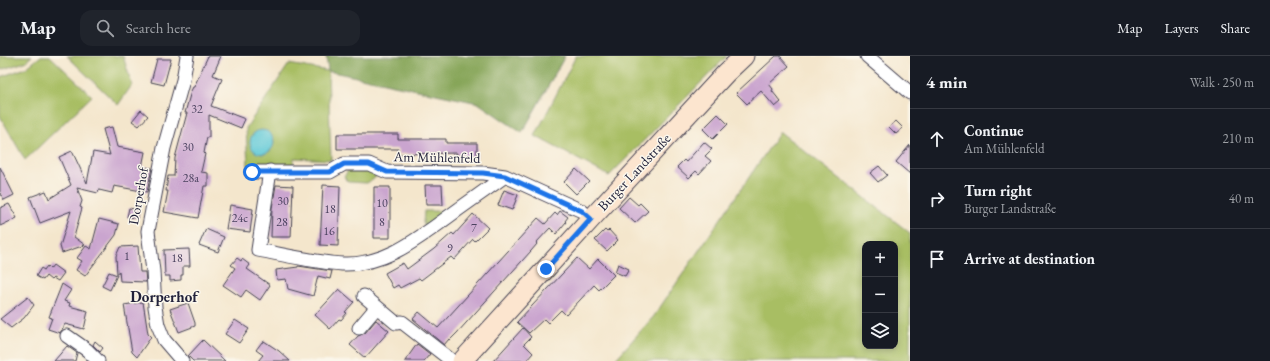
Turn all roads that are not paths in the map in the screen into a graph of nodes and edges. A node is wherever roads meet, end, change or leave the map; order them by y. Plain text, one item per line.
1 (187, 56) edge
2 (744, 56) edge
3 (867, 56) edge
4 (910, 93) edge
5 (270, 171) junction
6 (252, 172) dead end
7 (505, 176) junction
8 (591, 219) junction
9 (364, 296) dead end
10 (376, 308) junction
11 (359, 328) dead end
12 (67, 336) dead end
13 (98, 361) edge
14 (182, 361) edge
15 (452, 361) edge
16 (462, 361) edge

1 - 14 street, Dorperhof
2 - 8 main road, Burger Landstraße
3 - 4 street
5 - 6 street, Am Mühlenfeld
5 - 7 street, Am Mühlenfeld
5 - 7 street
7 - 8 street, Am Mühlenfeld
8 - 16 main road, Burger Landstraße
9 - 10 street
10 - 11 street
10 - 15 street
12 - 13 street

